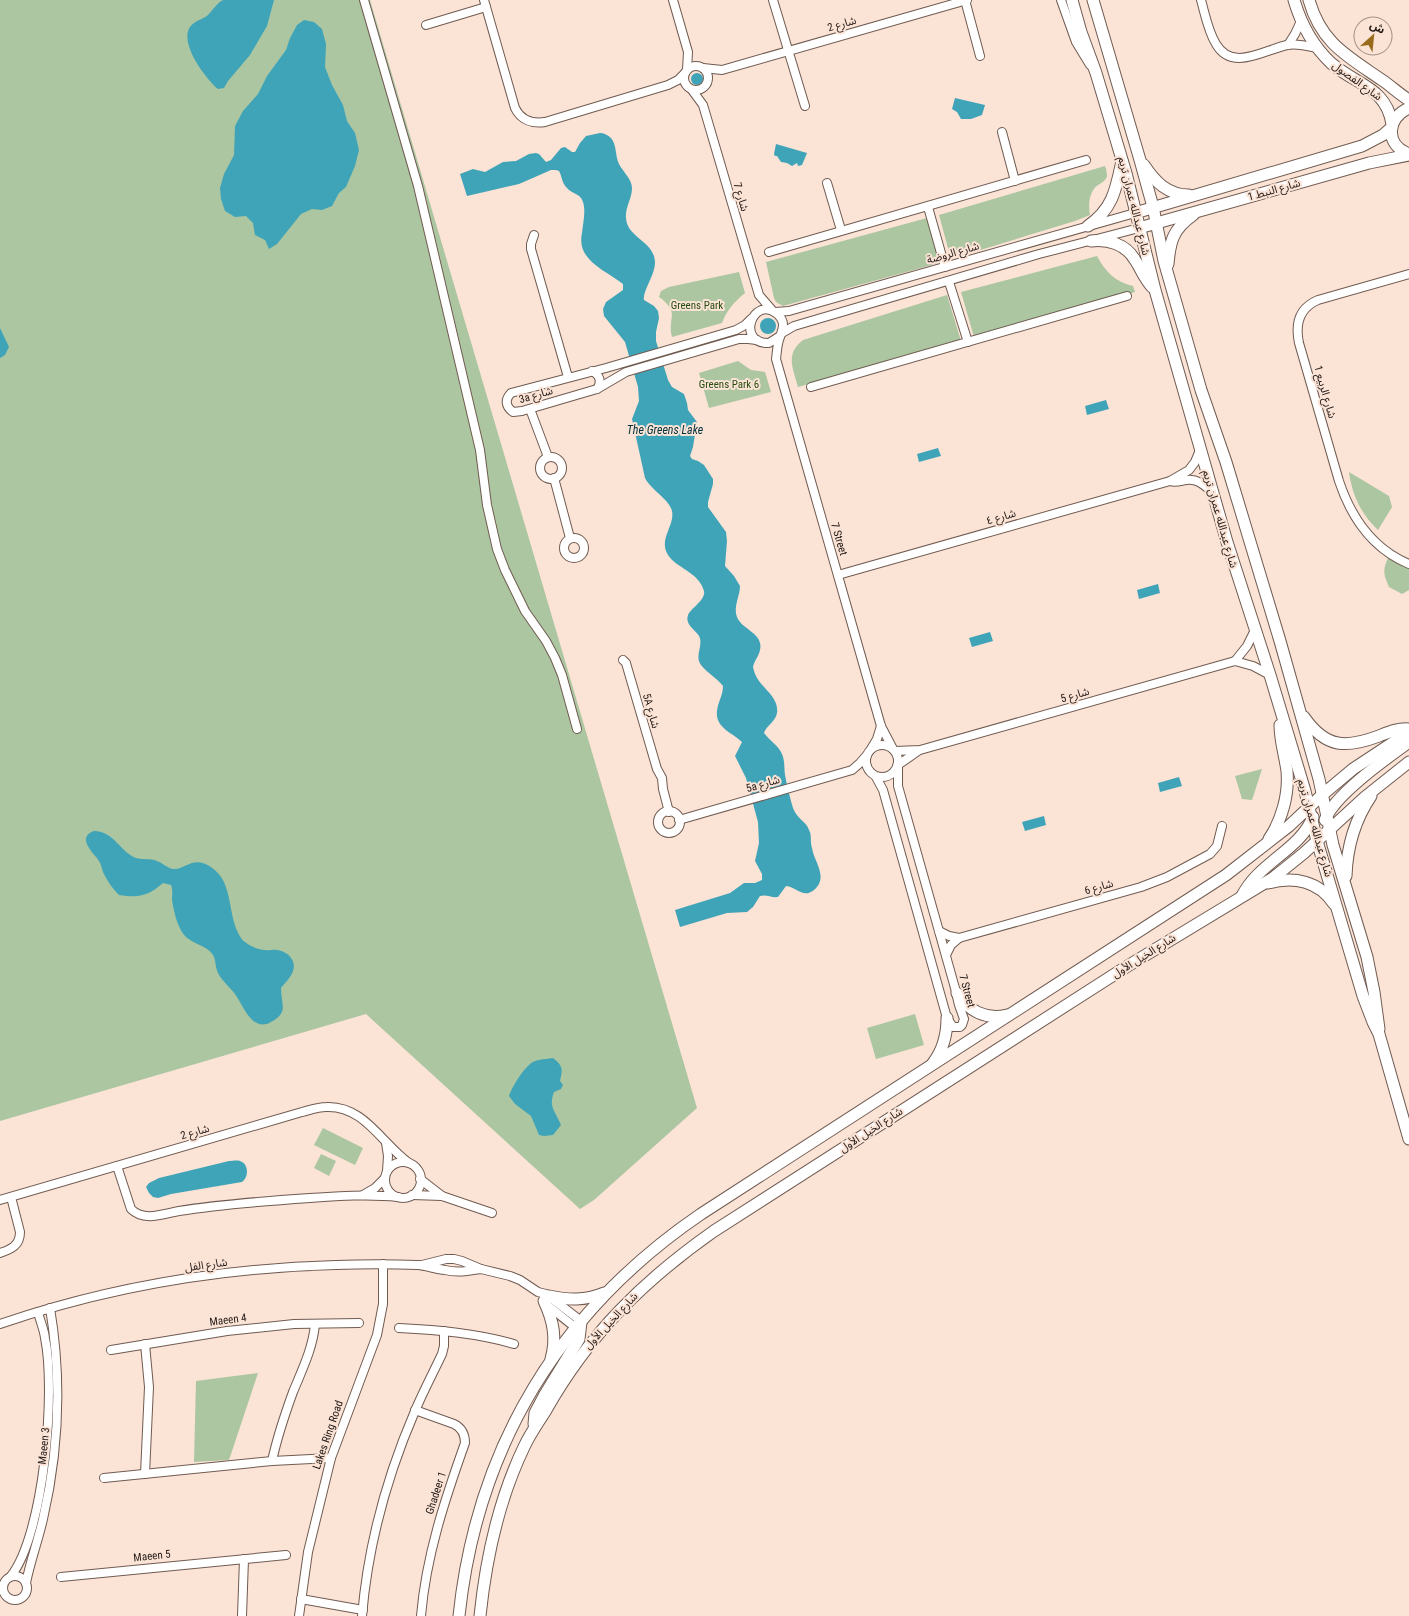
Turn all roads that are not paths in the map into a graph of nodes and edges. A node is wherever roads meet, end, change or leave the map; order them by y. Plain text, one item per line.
1 (364, 0) edge
2 (673, 0) edge
3 (773, 0) edge
4 (966, 0) edge
5 (1061, 0) edge
6 (1072, 0) edge
7 (1093, 0) edge
8 (1202, 0) edge
9 (1294, 0) edge
10 (1309, 0) edge
11 (485, 3) edge
12 (1301, 21) junction
13 (426, 25) dead end
14 (1288, 45) junction
15 (1317, 48) junction
16 (788, 51) junction
17 (688, 52) junction
18 (980, 56) dead end
19 (701, 67) junction
20 (722, 70) junction
21 (686, 72) junction
22 (1096, 73) junction
23 (668, 85) junction
24 (706, 85) junction
25 (691, 89) junction
26 (1409, 100) edge
27 (703, 105) junction
28 (805, 106) dead end
29 (1409, 108) edge
30 (1392, 125) junction
31 (1002, 132) dead end
32 (1409, 155) edge
33 (1086, 160) dead end
34 (1140, 160) junction
35 (1123, 161) junction
36 (1016, 181) junction
37 (827, 183) dead end
38 (1194, 196) junction
39 (928, 207) junction
40 (1153, 207) junction
41 (1198, 211) junction
42 (1135, 212) junction
43 (1156, 223) junction
44 (1088, 226) junction
45 (1139, 228) junction
46 (841, 230) junction
47 (534, 235) dead end
48 (1091, 241) junction
49 (769, 252) dead end
50 (945, 267) junction
51 (1167, 273) junction
52 (1409, 274) edge
53 (949, 282) junction
54 (1155, 290) junction
55 (759, 295) junction
56 (1127, 296) dead end
57 (773, 311) junction
58 (753, 317) junction
59 (781, 335) junction
60 (759, 341) junction
61 (968, 342) junction
62 (776, 359) junction
63 (592, 371) junction
64 (566, 378) junction
65 (811, 387) dead end
66 (596, 389) junction
67 (532, 408) junction
68 (1200, 450) junction
69 (548, 458) junction
70 (554, 478) junction
71 (1170, 481) junction
72 (1213, 493) junction
73 (570, 538) dead end
74 (1409, 564) edge
75 (838, 576) junction
76 (1255, 630) junction
77 (623, 660) dead end
78 (1235, 661) junction
79 (1270, 675) junction
80 (1299, 710) junction
81 (1281, 712) junction
82 (881, 726) junction
83 (577, 729) dead end
84 (1409, 730) edge
85 (1409, 742) edge
86 (894, 750) junction
87 (920, 750) junction
88 (869, 753) junction
89 (1409, 762) edge
90 (898, 767) junction
91 (852, 770) junction
92 (874, 776) junction
93 (1378, 786) junction
94 (1320, 796) junction
95 (1309, 808) junction
96 (669, 812) junction
97 (1327, 816) junction
98 (679, 820) junction
99 (1312, 821) junction
100 (1222, 826) dead end
101 (1289, 826) junction
102 (1330, 828) junction
103 (1319, 839) junction
104 (1293, 844) junction
105 (1263, 847) junction
106 (1264, 884) junction
107 (1346, 889) junction
108 (1242, 896) junction
109 (1338, 909) junction
110 (939, 931) junction
111 (959, 938) junction
112 (946, 955) junction
113 (957, 993) junction
114 (1012, 1014) junction
115 (947, 1018) junction
116 (1379, 1034) junction
117 (931, 1066) junction
118 (1409, 1139) edge
119 (386, 1143) junction
120 (409, 1163) junction
121 (117, 1166) junction
122 (386, 1174) junction
123 (420, 1179) junction
124 (412, 1195) junction
125 (362, 1196) junction
126 (442, 1196) junction
127 (10, 1197) junction
128 (398, 1197) junction
129 (0, 1200) edge
130 (492, 1213) dead end
131 (0, 1252) edge
132 (382, 1264) junction
133 (420, 1265) junction
134 (480, 1269) junction
135 (605, 1294) junction
136 (543, 1296) junction
137 (50, 1308) junction
138 (38, 1312) junction
139 (359, 1323) dead end
140 (0, 1324) edge
141 (315, 1324) junction
142 (605, 1325) junction
143 (579, 1326) junction
144 (399, 1328) dead end
145 (444, 1331) junction
146 (593, 1331) junction
147 (145, 1344) junction
148 (514, 1344) dead end
149 (111, 1350) dead end
150 (547, 1367) junction
151 (415, 1410) junction
152 (534, 1428) junction
153 (331, 1458) junction
154 (272, 1461) junction
155 (146, 1474) junction
156 (104, 1478) dead end
157 (286, 1555) dead end
158 (244, 1559) junction
159 (11, 1576) junction
160 (61, 1577) dead end
161 (26, 1583) junction
162 (301, 1599) junction
163 (362, 1613) edge
164 (242, 1616) edge
165 (299, 1616) edge
166 (421, 1616) edge
167 (459, 1616) edge
168 (480, 1616) edge

1 - 83 street
2 - 17 street
3 - 16 street
4 - 16 street, شارع 2
4 - 18 street
5 - 22 street
6 - 22 main road, شارع عبدالله عمران تريم
7 - 34 main road, شارع عبدالله عمران تريم
8 - 14 street
9 - 12 main road, شارع الفصول
10 - 26 main road, شارع الفصول
11 - 13 street
11 - 23 street
12 - 14 street
12 - 15 main road, شارع الفصول
14 - 15 street
15 - 30 main road, شارع الفصول
16 - 20 street, شارع 2
16 - 28 street
17 - 19 street
17 - 21 street
19 - 20 street, شارع 2
19 - 21 street
19 - 24 street
20 - 24 street, شارع 2
21 - 23 street
21 - 25 street
22 - 35 main road, شارع عبدالله عمران تريم
23 - 25 street
24 - 25 street
24 - 27 street, شارع 7
25 - 27 street, شارع 7
27 - 55 street, شارع 7
29 - 30 main road, شارع النبط 1
30 - 32 main road, شارع الفصول
30 - 38 main road, شارع النبط 1
31 - 36 street
32 - 41 main road, شارع النبط 1
33 - 36 street
34 - 38 main road
34 - 40 main road, شارع عبدالله عمران تريم
35 - 42 main road, شارع عبدالله عمران تريم
35 - 44 main road
36 - 39 street
37 - 46 street
38 - 40 main road, شارع النبط 1
39 - 46 street
39 - 50 street
40 - 42 main road, شارع النبط 1
40 - 43 main road, شارع عبدالله عمران تريم
41 - 43 main road, شارع النبط 1
41 - 51 main road
42 - 44 street, شارع الروضة
42 - 45 main road, شارع عبدالله عمران تريم
43 - 45 main road, شارع النبط 1
43 - 51 main road, شارع عبدالله عمران تريم
44 - 50 street, شارع الروضة
45 - 48 street
45 - 54 main road, شارع عبدالله عمران تريم
46 - 49 street
47 - 64 street
48 - 53 street
48 - 54 main road
50 - 57 street, شارع الروضة
51 - 80 main road, شارع عبدالله عمران تريم
52 - 74 street, شارع الربيع 1
53 - 59 street
53 - 61 street
54 - 68 main road, شارع عبدالله عمران تريم
55 - 57 street, شارع 7
55 - 58 street
56 - 61 street
57 - 58 street
57 - 59 street
58 - 60 street
58 - 63 street, 3a شارع
59 - 60 street
59 - 62 street
60 - 62 street
60 - 66 street, 3a شارع
61 - 65 street
62 - 75 street, 7 Street
63 - 64 street, 3a شارع
63 - 66 street
64 - 67 street, 3a شارع
66 - 67 street, 3a شارع
67 - 69 street
68 - 71 street, شارع ٤
68 - 72 main road, شارع عبدالله عمران تريم
69 - 70 street
69 - 70 street
70 - 73 street
71 - 72 street, شارع ٤
71 - 75 street, شارع ٤
72 - 76 main road, شارع عبدالله عمران تريم
75 - 82 street, 7 Street
76 - 78 street
76 - 79 main road, شارع عبدالله عمران تريم
77 - 96 street, 5A شارع
78 - 79 street
78 - 87 street, شارع 5
79 - 81 main road, شارع عبدالله عمران تريم
80 - 84 main road
80 - 94 main road, شارع عبدالله عمران تريم
81 - 95 main road, شارع عبدالله عمران تريم
81 - 105 main road
82 - 86 street, 7 Street
82 - 88 street
84 - 94 main road, شارع الخيل الأول
85 - 97 main road
86 - 87 street, شارع 5
86 - 88 street
86 - 90 street
87 - 90 street, شارع 5
88 - 91 street, 5a شارع
88 - 92 street
89 - 93 main road, شارع الخيل الأول
90 - 92 street
90 - 110 street, 7 Street
91 - 92 street, 5a شارع
91 - 98 street, 5a شارع
92 - 115 street
93 - 102 main road, شارع الخيل الأول
93 - 107 main road
94 - 95 main road, شارع الخيل الأول
94 - 97 main road, شارع عبدالله عمران تريم
94 - 99 main road
95 - 99 main road, شارع عبدالله عمران تريم
95 - 101 main road, شارع الخيل الأول
96 - 98 street
96 - 98 street
97 - 102 main road, شارع عبدالله عمران تريم
97 - 103 main road
99 - 103 main road, شارع عبدالله عمران تريم
99 - 104 main road
100 - 111 street, شارع 6
101 - 104 main road
101 - 105 main road, شارع الخيل الأول
102 - 103 main road, شارع الخيل الأول
102 - 107 main road, شارع عبدالله عمران تريم
103 - 106 main road, شارع الخيل الأول
103 - 109 main road, شارع عبدالله عمران تريم
104 - 108 main road
105 - 114 main road, شارع الخيل الأول
106 - 108 main road, شارع الخيل الأول
106 - 109 main road
107 - 116 main road, شارع عبدالله عمران تريم
108 - 142 main road, شارع الخيل الأول
109 - 116 main road, شارع عبدالله عمران تريم
110 - 111 street
110 - 112 street, 7 Street
111 - 112 street
112 - 113 street, 7 Street
113 - 114 main road
113 - 115 street, 7 Street
114 - 117 main road, شارع الخيل الأول
115 - 117 main road
116 - 118 main road, شارع عبدالله عمران تريم
117 - 135 main road, شارع الخيل الأول
119 - 120 street, شارع 2
119 - 121 street, شارع 2
119 - 122 street
120 - 122 street
120 - 123 street, شارع 2
121 - 125 street, شارع 2
121 - 127 street, شارع 2
122 - 125 street
122 - 128 street
123 - 124 street
123 - 126 street, شارع 2
124 - 126 street, شارع 2
124 - 128 street, شارع 2
125 - 128 street, شارع 2
126 - 130 street, شارع 2
127 - 129 street, شارع 2
127 - 131 street
132 - 133 street, شارع الفل
132 - 137 street, شارع الفل
132 - 153 street, Lakes Ring Road
133 - 134 street, شارع الفل
133 - 134 street, شارع الفل
134 - 136 street, شارع الفل
135 - 136 main road
135 - 143 main road, شارع الخيل الأول
135 - 146 main road
136 - 143 street, شارع الفل
136 - 150 main road
137 - 138 street, شارع الفل
137 - 161 street, Maeen 3
138 - 140 street, شارع الفل
138 - 159 street, Maeen 3
139 - 141 street, Maeen 4
141 - 147 street, Maeen 4
141 - 154 street
142 - 146 main road
142 - 152 main road, شارع الخيل الأول
143 - 146 main road
143 - 150 main road, شارع الخيل الأول
143 - 152 main road
144 - 145 street
145 - 148 street
145 - 151 street
147 - 149 street, Maeen 4
147 - 155 street
150 - 167 main road, شارع الخيل الأول
151 - 163 street
151 - 166 street, Ghadeer 1
152 - 168 main road, شارع الخيل الأول
153 - 154 street
153 - 162 street, Lakes Ring Road
154 - 155 street
155 - 156 street
157 - 158 street, Maeen 5
158 - 160 street, Maeen 5
158 - 164 street
159 - 161 street
159 - 161 street
162 - 163 street
162 - 165 street, Lakes Ring Road

